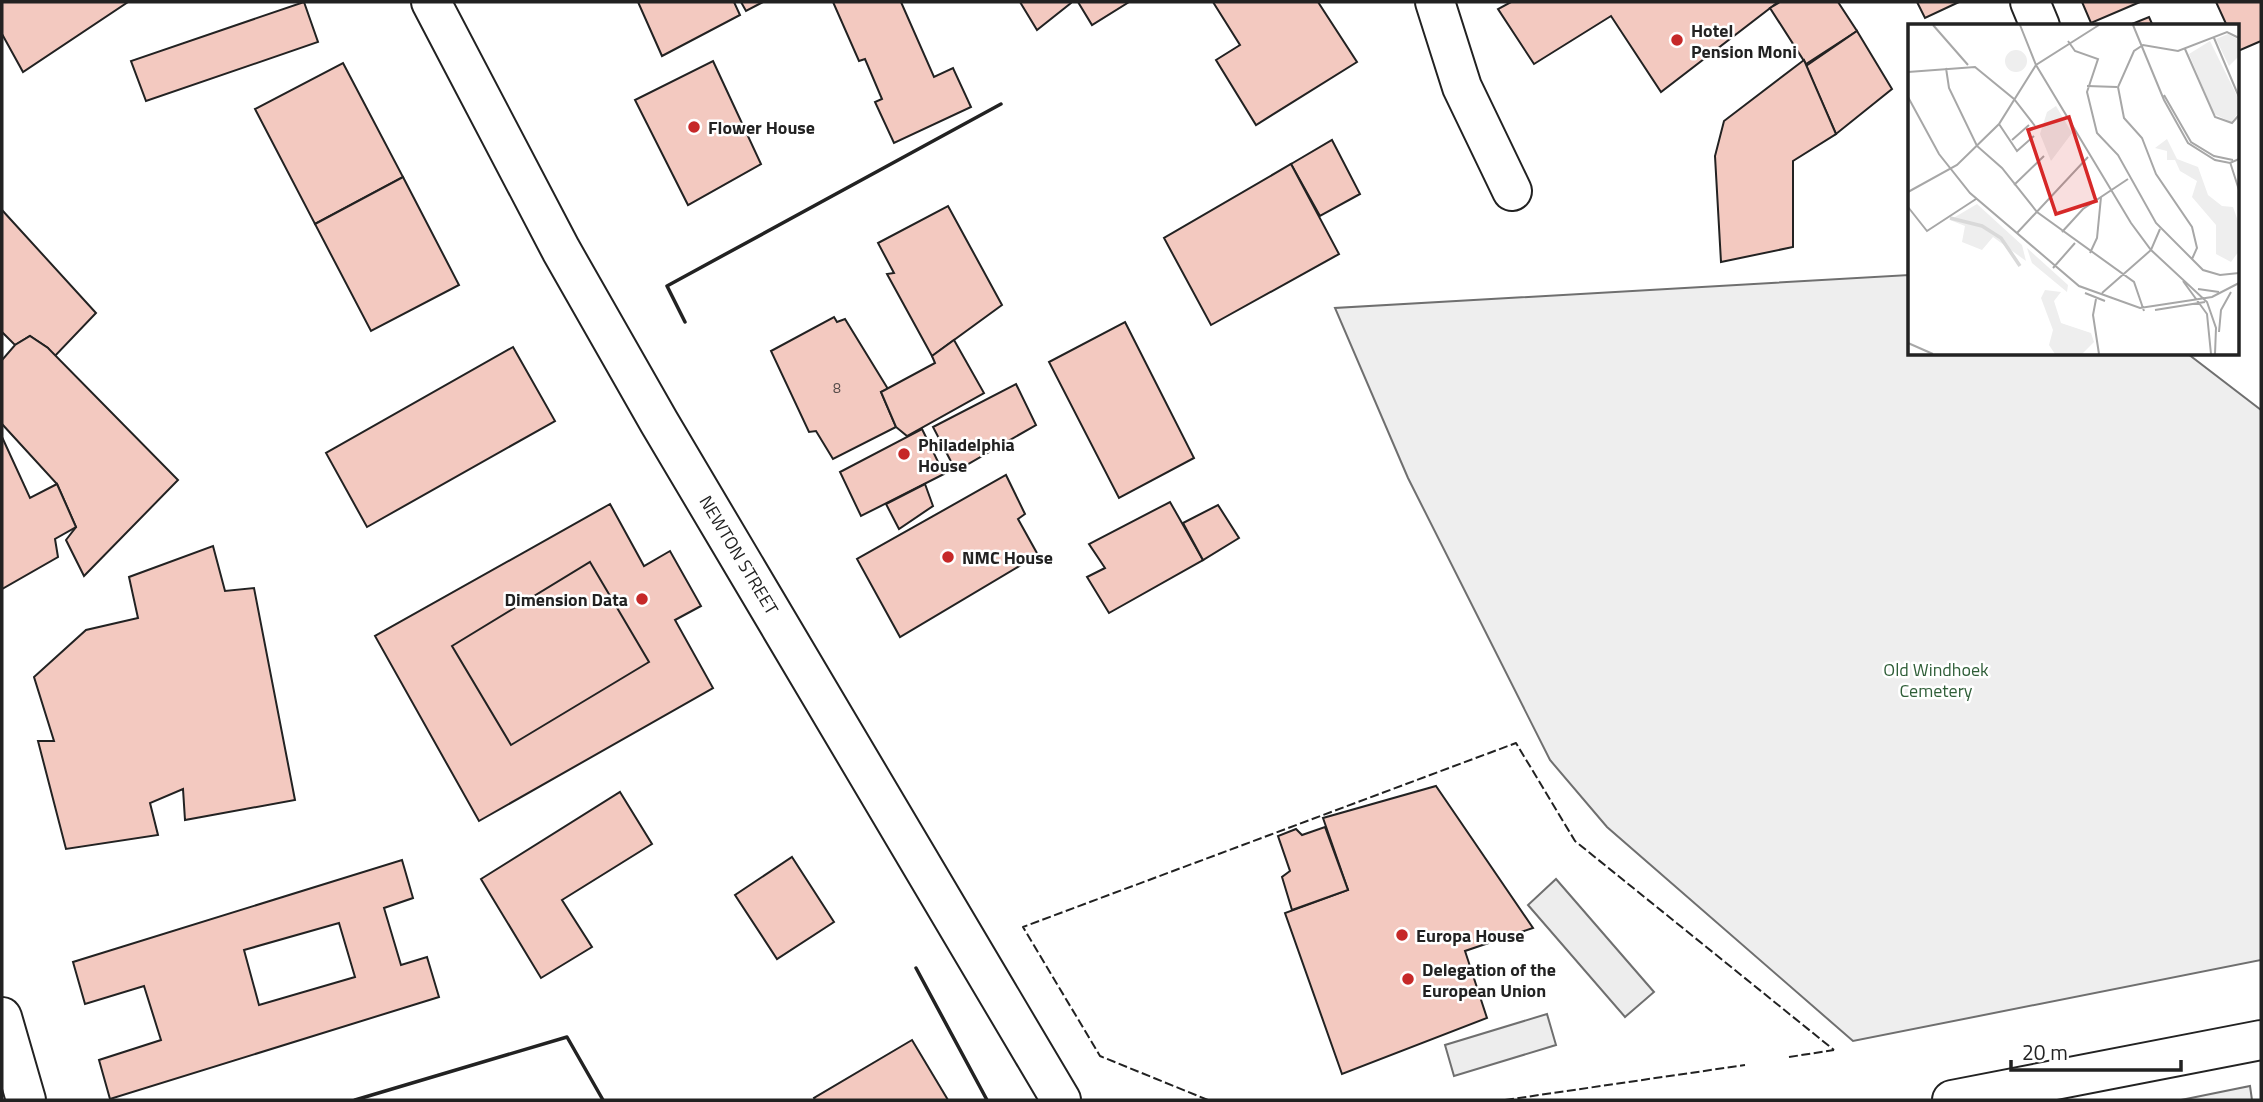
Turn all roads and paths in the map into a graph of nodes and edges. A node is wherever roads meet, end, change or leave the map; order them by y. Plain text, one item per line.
1 (431, 2) edge
2 (1436, 2) edge
3 (2030, 2) edge
4 (2039, 24) edge
5 (1512, 191) dead end
6 (2, 1017) edge
7 (2261, 1040) edge
8 (26, 1100) edge
9 (1061, 1100) edge
10 (1952, 1100) edge

1 - 9 street, NEWTON STREET
2 - 5 street
3 - 4 street
6 - 8 street
7 - 10 street

